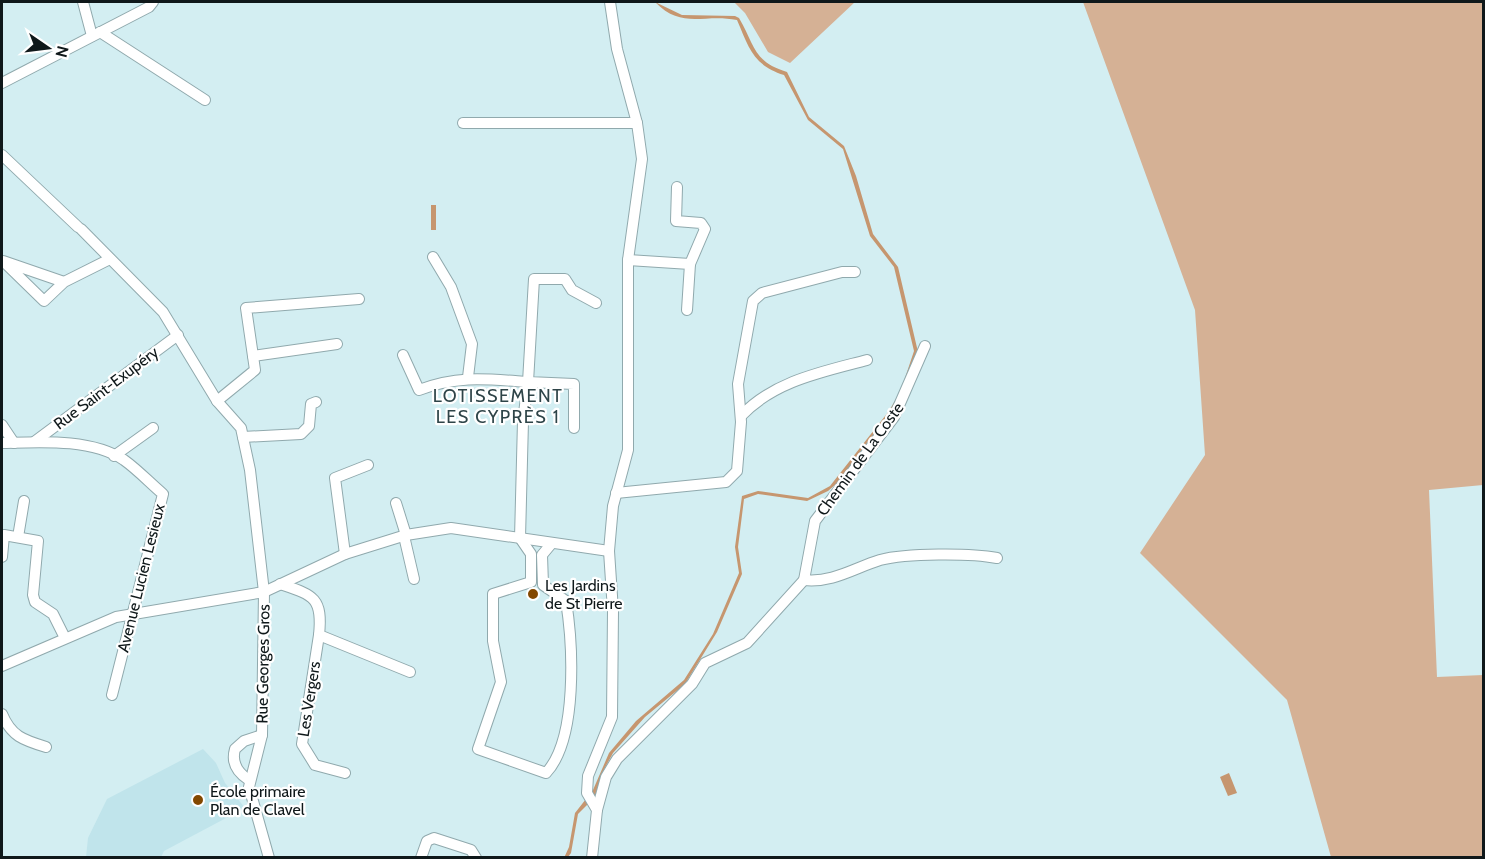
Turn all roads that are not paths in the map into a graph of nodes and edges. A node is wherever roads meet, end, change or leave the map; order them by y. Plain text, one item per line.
1 (83, 2) edge
2 (153, 2) edge
3 (610, 2) edge
4 (96, 34) junction
5 (2, 83) edge
6 (205, 100) dead end
7 (463, 123) dead end
8 (637, 123) junction
9 (2, 154) edge
10 (677, 187) dead end
11 (434, 257) dead end
12 (110, 259) junction
13 (628, 261) junction
14 (690, 264) junction
15 (855, 272) dead end
16 (64, 282) junction
17 (359, 299) dead end
18 (596, 303) dead end
19 (687, 310) dead end
20 (178, 334) junction
21 (337, 344) dead end
22 (925, 346) dead end
23 (403, 355) dead end
24 (253, 356) junction
25 (867, 360) dead end
26 (468, 377) junction
27 (528, 382) junction
28 (217, 401) junction
29 (316, 402) dead end
30 (741, 416) junction
31 (2, 425) edge
32 (153, 428) dead end
33 (574, 428) dead end
34 (243, 437) junction
35 (34, 442) junction
36 (2, 443) edge
37 (14, 443) junction
38 (114, 456) junction
39 (368, 465) dead end
40 (616, 493) junction
41 (24, 501) dead end
42 (396, 503) dead end
43 (405, 536) junction
44 (18, 537) junction
45 (520, 538) junction
46 (552, 543) junction
47 (609, 551) junction
48 (345, 554) junction
49 (2, 557) edge
50 (997, 558) dead end
51 (414, 579) dead end
52 (804, 580) junction
53 (537, 583) junction
54 (280, 584) junction
55 (264, 592) junction
56 (131, 614) junction
57 (319, 635) junction
58 (64, 638) junction
59 (2, 666) edge
60 (410, 672) dead end
61 (112, 695) dead end
62 (2, 714) edge
63 (262, 735) junction
64 (46, 747) dead end
65 (345, 773) dead end
66 (249, 780) junction
67 (595, 808) junction
68 (269, 858) edge
69 (421, 858) edge
70 (476, 858) edge
71 (592, 858) edge

1 - 4 street
2 - 4 street
3 - 8 street
4 - 5 street
4 - 6 street
7 - 8 street
8 - 13 street
9 - 12 street
10 - 14 street
11 - 26 street
12 - 16 street
12 - 20 street
13 - 14 street
13 - 40 street
14 - 19 street
15 - 30 street
16 - 16 street
17 - 24 street
18 - 27 street
20 - 28 street
20 - 35 street, Rue Saint-Exupéry
21 - 24 street
22 - 52 street, Chemin de La Coste
23 - 26 street
24 - 28 street
25 - 30 street
26 - 27 street
27 - 33 street
27 - 45 street
28 - 34 street
29 - 34 street
30 - 40 street
31 - 37 street
32 - 38 street
34 - 55 street, Rue Georges Gros
35 - 37 street, Avenue Lucien Lesieux
35 - 38 street, Avenue Lucien Lesieux
36 - 37 street, Avenue Lucien Lesieux
38 - 56 street, Avenue Lucien Lesieux
39 - 48 street
40 - 47 street
41 - 44 street
42 - 43 street
43 - 45 street
43 - 48 street
43 - 51 street
44 - 49 street
44 - 58 street
45 - 46 street
45 - 53 street
46 - 47 street
46 - 53 street
47 - 67 street
48 - 54 street
50 - 52 street
52 - 67 street
53 - 53 street
54 - 55 street
54 - 57 street, Les Vergers
55 - 56 street
55 - 63 street, Rue Georges Gros
56 - 58 street
56 - 61 street, Avenue Lucien Lesieux
57 - 60 street, Les Vergers
57 - 65 street, Les Vergers
58 - 59 street
62 - 64 street
63 - 66 street, Rue Georges Gros
63 - 66 street, Rue Georges Gros
66 - 68 street, Rue Georges Gros
67 - 71 street
69 - 70 street

